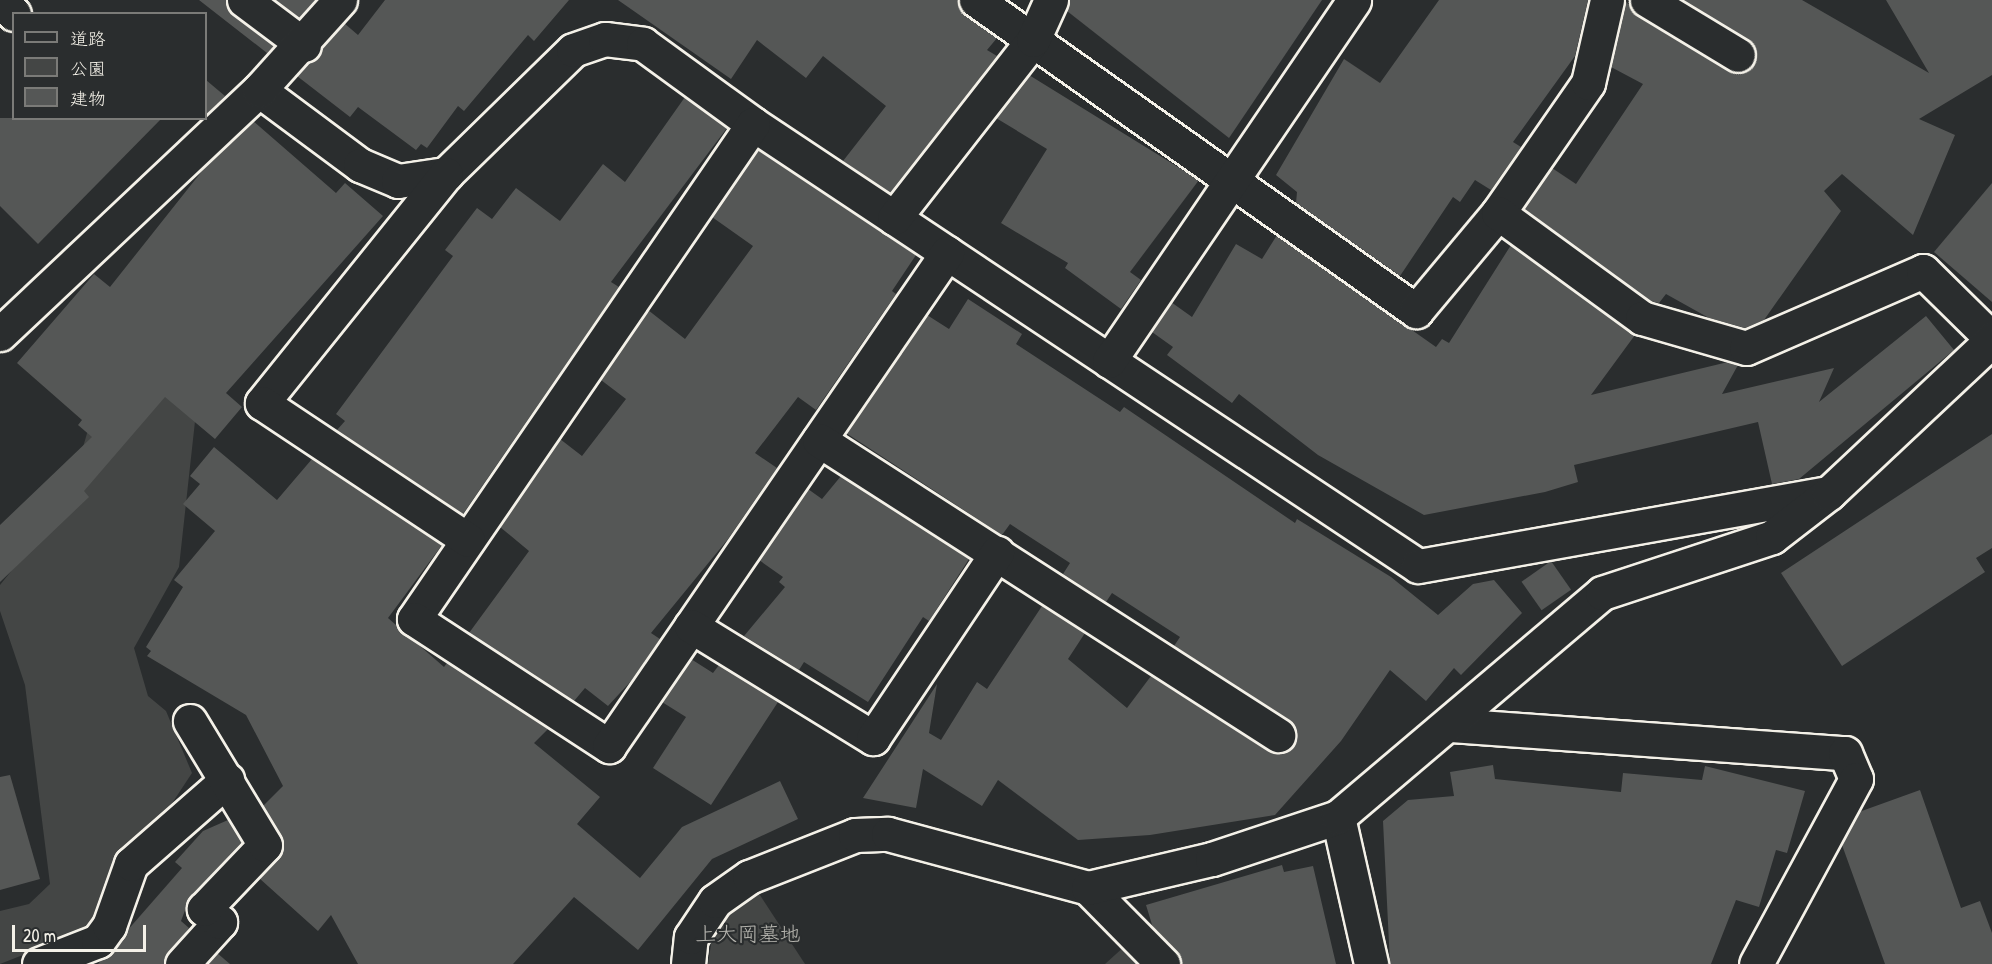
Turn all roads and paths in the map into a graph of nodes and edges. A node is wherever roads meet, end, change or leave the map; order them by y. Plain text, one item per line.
1 (244, 0) edge
2 (340, 0) edge
3 (976, 0) edge
4 (1051, 0) edge
5 (1354, 0) edge
6 (1607, 0) edge
7 (1647, 0) edge
8 (0, 1) edge
9 (12, 12) edge
10 (1033, 40) junction
11 (304, 45) junction
12 (1738, 55) dead end
13 (259, 90) junction
14 (753, 124) junction
15 (446, 174) junction
16 (1233, 182) junction
17 (1498, 213) junction
18 (894, 218) junction
19 (947, 253) junction
20 (6, 314) edge
21 (1992, 339) edge
22 (1109, 361) junction
23 (819, 440) junction
24 (1829, 493) junction
25 (468, 540) junction
26 (997, 553) junction
27 (691, 626) junction
28 (190, 721) dead end
29 (1450, 725) junction
30 (1278, 735) dead end
31 (227, 780) junction
32 (1338, 817) junction
33 (1088, 888) junction
34 (681, 959) edge
35 (39, 964) edge
36 (182, 964) edge
37 (1163, 964) edge
38 (1371, 964) edge
39 (1756, 964) edge

1 - 11 street
2 - 11 street
3 - 10 street
4 - 10 street
5 - 16 street
6 - 17 street
7 - 12 street
8 - 9 street
10 - 16 street
10 - 18 street
11 - 13 street
13 - 15 street
13 - 20 street
14 - 15 street
14 - 18 street
14 - 25 street
15 - 25 street
16 - 17 street
16 - 22 street
17 - 21 street
18 - 19 street
19 - 22 street
19 - 23 street
21 - 24 street
22 - 24 street
23 - 26 street
23 - 27 street
24 - 29 street
25 - 27 street
26 - 27 street
26 - 30 street
28 - 31 street
29 - 32 street
29 - 39 street
31 - 35 street
31 - 36 street
32 - 33 street
32 - 38 street
33 - 34 street
33 - 37 street

